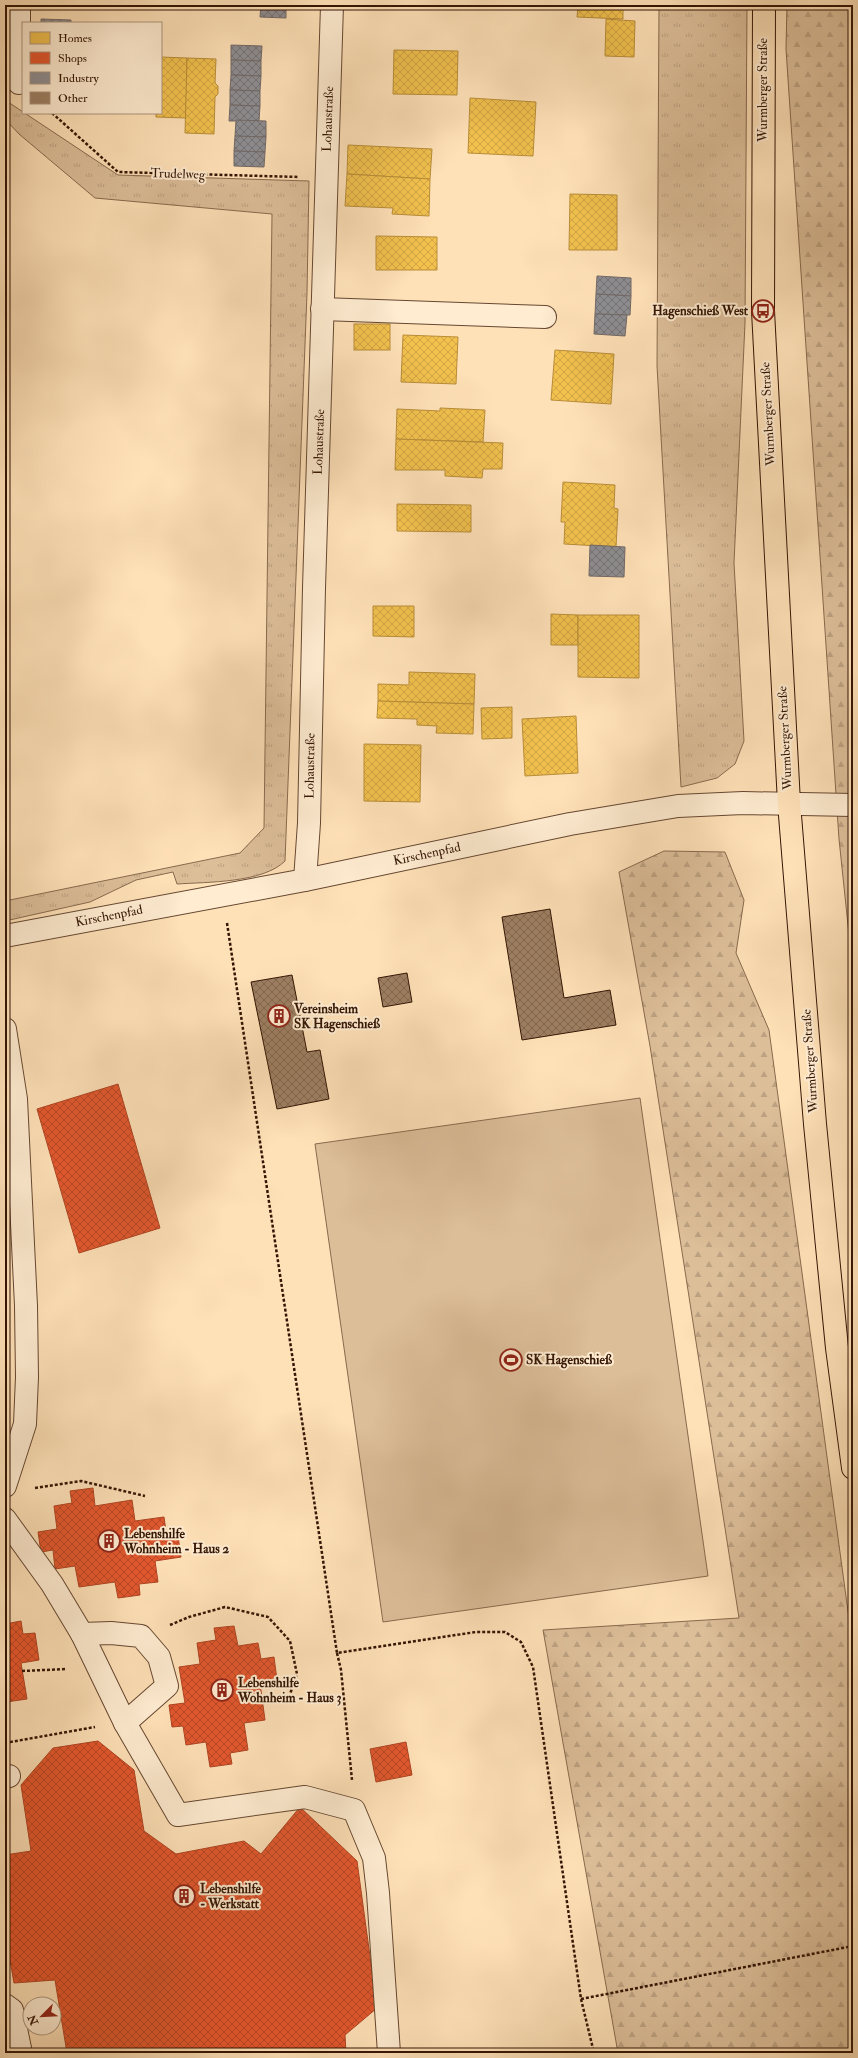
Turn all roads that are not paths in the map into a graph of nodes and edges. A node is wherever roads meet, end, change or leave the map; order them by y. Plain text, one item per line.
1 (19, 5) edge
2 (332, 5) edge
3 (764, 5) edge
4 (18, 83) dead end
5 (322, 309) junction
6 (545, 317) dead end
7 (789, 803) junction
8 (853, 805) edge
9 (305, 880) junction
10 (5, 936) edge
11 (5, 1029) edge
12 (853, 1468) edge
13 (5, 1486) edge
14 (5, 1519) edge
15 (82, 1634) junction
16 (125, 1723) junction
17 (7, 2010) edge
18 (21, 2053) edge
19 (389, 2053) edge

1 - 4 street
2 - 5 street, Lohaustraße
3 - 7 main road, Wurmberger Straße
5 - 6 street
5 - 9 street, Lohaustraße
7 - 8 street, Kirschenpfad
7 - 9 street, Kirschenpfad
7 - 12 main road, Wurmberger Straße
9 - 10 street, Kirschenpfad
11 - 13 street
14 - 15 street
15 - 16 street
15 - 16 street
16 - 19 street
17 - 18 street

